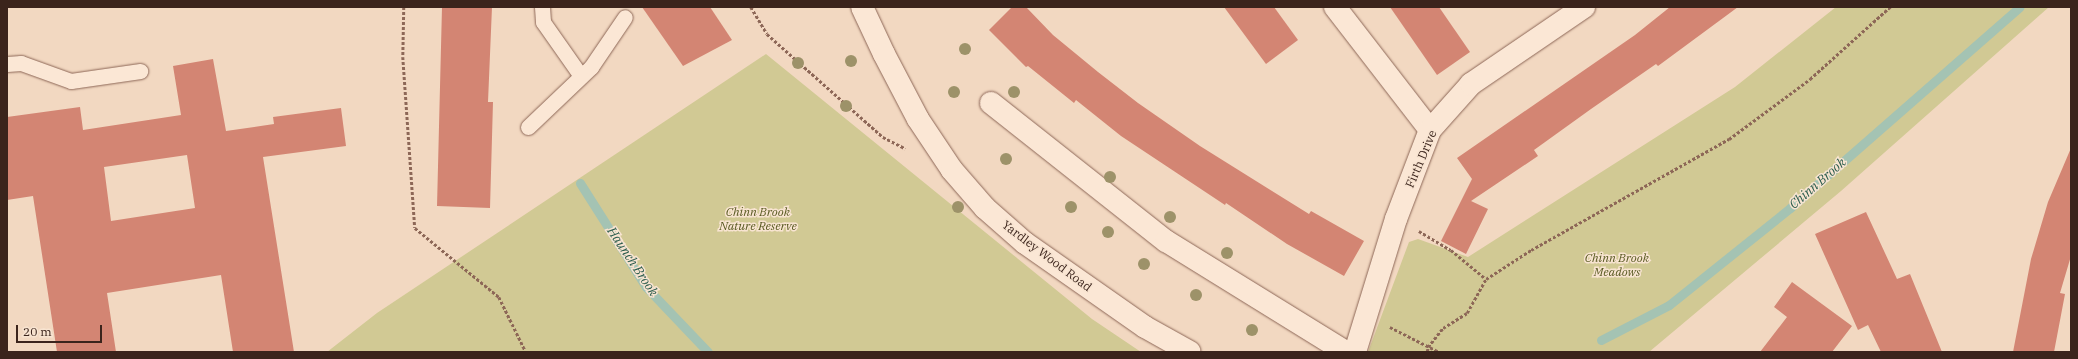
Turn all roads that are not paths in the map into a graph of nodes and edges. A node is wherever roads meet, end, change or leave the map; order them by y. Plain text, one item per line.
1 (542, 7) edge
2 (862, 7) edge
3 (1335, 7) edge
4 (1584, 7) edge
5 (625, 17) dead end
6 (7, 64) edge
7 (140, 71) dead end
8 (581, 76) junction
9 (991, 104) dead end
10 (528, 127) dead end
11 (1430, 130) junction
12 (1190, 352) edge
13 (1346, 352) edge
14 (1355, 352) edge

1 - 8 lane
2 - 12 street, Yardley Wood Road
3 - 11 street
4 - 11 street, Firth Drive
5 - 8 lane
6 - 7 lane
8 - 10 lane
9 - 13 street
11 - 14 street, Firth Drive

